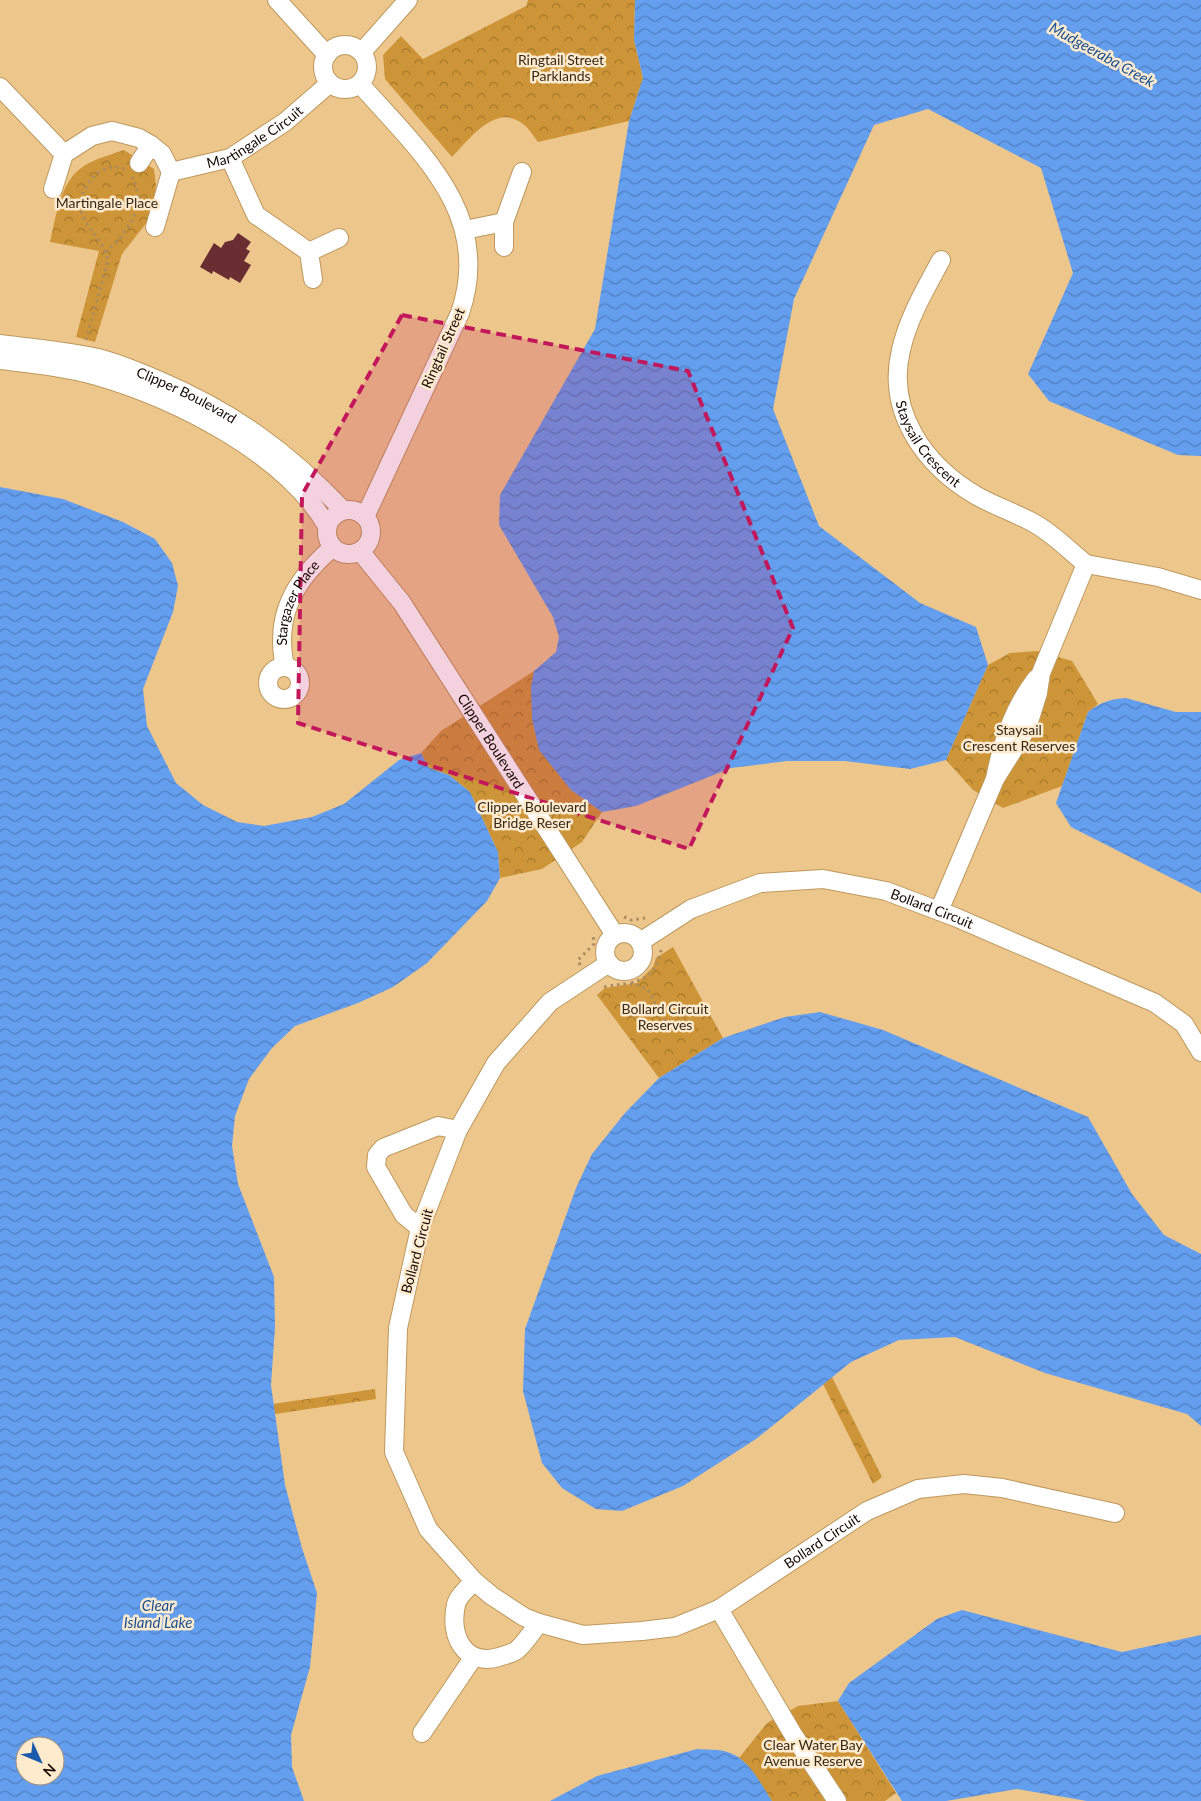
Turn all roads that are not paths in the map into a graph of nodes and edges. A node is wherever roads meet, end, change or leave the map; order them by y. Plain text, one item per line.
1 (277, 0) edge
2 (408, 0) edge
3 (362, 52) junction
4 (326, 55) junction
5 (330, 83) junction
6 (360, 84) junction
7 (0, 87) edge
8 (151, 145) junction
9 (64, 154) junction
10 (230, 158) junction
11 (140, 163) dead end
12 (171, 172) junction
13 (522, 172) dead end
14 (53, 189) dead end
15 (504, 222) junction
16 (154, 227) dead end
17 (465, 230) junction
18 (339, 238) dead end
19 (504, 247) dead end
20 (309, 252) junction
21 (941, 260) dead end
22 (313, 279) dead end
23 (0, 344) edge
24 (0, 360) edge
25 (343, 510) junction
26 (365, 516) junction
27 (327, 526) junction
28 (332, 548) junction
29 (360, 551) junction
30 (1086, 564) junction
31 (1201, 590) edge
32 (285, 667) dead end
33 (938, 911) junction
34 (615, 935) junction
35 (640, 942) junction
36 (609, 963) junction
37 (1194, 1026) edge
38 (1201, 1052) edge
39 (458, 1130) junction
40 (420, 1228) junction
41 (1116, 1514) dead end
42 (474, 1580) junction
43 (719, 1609) junction
44 (539, 1624) junction
45 (473, 1658) junction
46 (422, 1733) dead end
47 (837, 1801) edge

1 - 4 street
2 - 3 street
3 - 4 street
3 - 6 street
4 - 5 street
5 - 6 street
5 - 10 street, Martingale Circuit
6 - 17 street, Ringtail Street
7 - 9 street
8 - 9 street
8 - 11 street
8 - 12 street
9 - 14 street
10 - 12 street, Martingale Circuit
10 - 20 street
12 - 16 street
13 - 15 street
15 - 17 street
15 - 19 street
17 - 26 street, Ringtail Street
18 - 20 street
20 - 22 street
21 - 30 street, Staysail Crescent
23 - 25 street, Clipper Boulevard
24 - 27 street, Clipper Boulevard
25 - 26 street
25 - 27 street
26 - 29 street
27 - 28 street
28 - 29 street
28 - 32 street, Stargazer Place
29 - 34 street, Clipper Boulevard
30 - 31 street
30 - 33 street
33 - 35 street, Bollard Circuit
33 - 37 street, Bollard Circuit
34 - 35 street
34 - 36 street
35 - 36 street
36 - 39 street, Bollard Circuit
37 - 38 street, Bollard Circuit
39 - 40 street, Bollard Circuit
39 - 40 street
40 - 42 street, Bollard Circuit
41 - 43 street, Bollard Circuit
42 - 44 street, Bollard Circuit
42 - 45 street
43 - 44 street, Bollard Circuit
43 - 47 street
44 - 45 street
45 - 46 street

